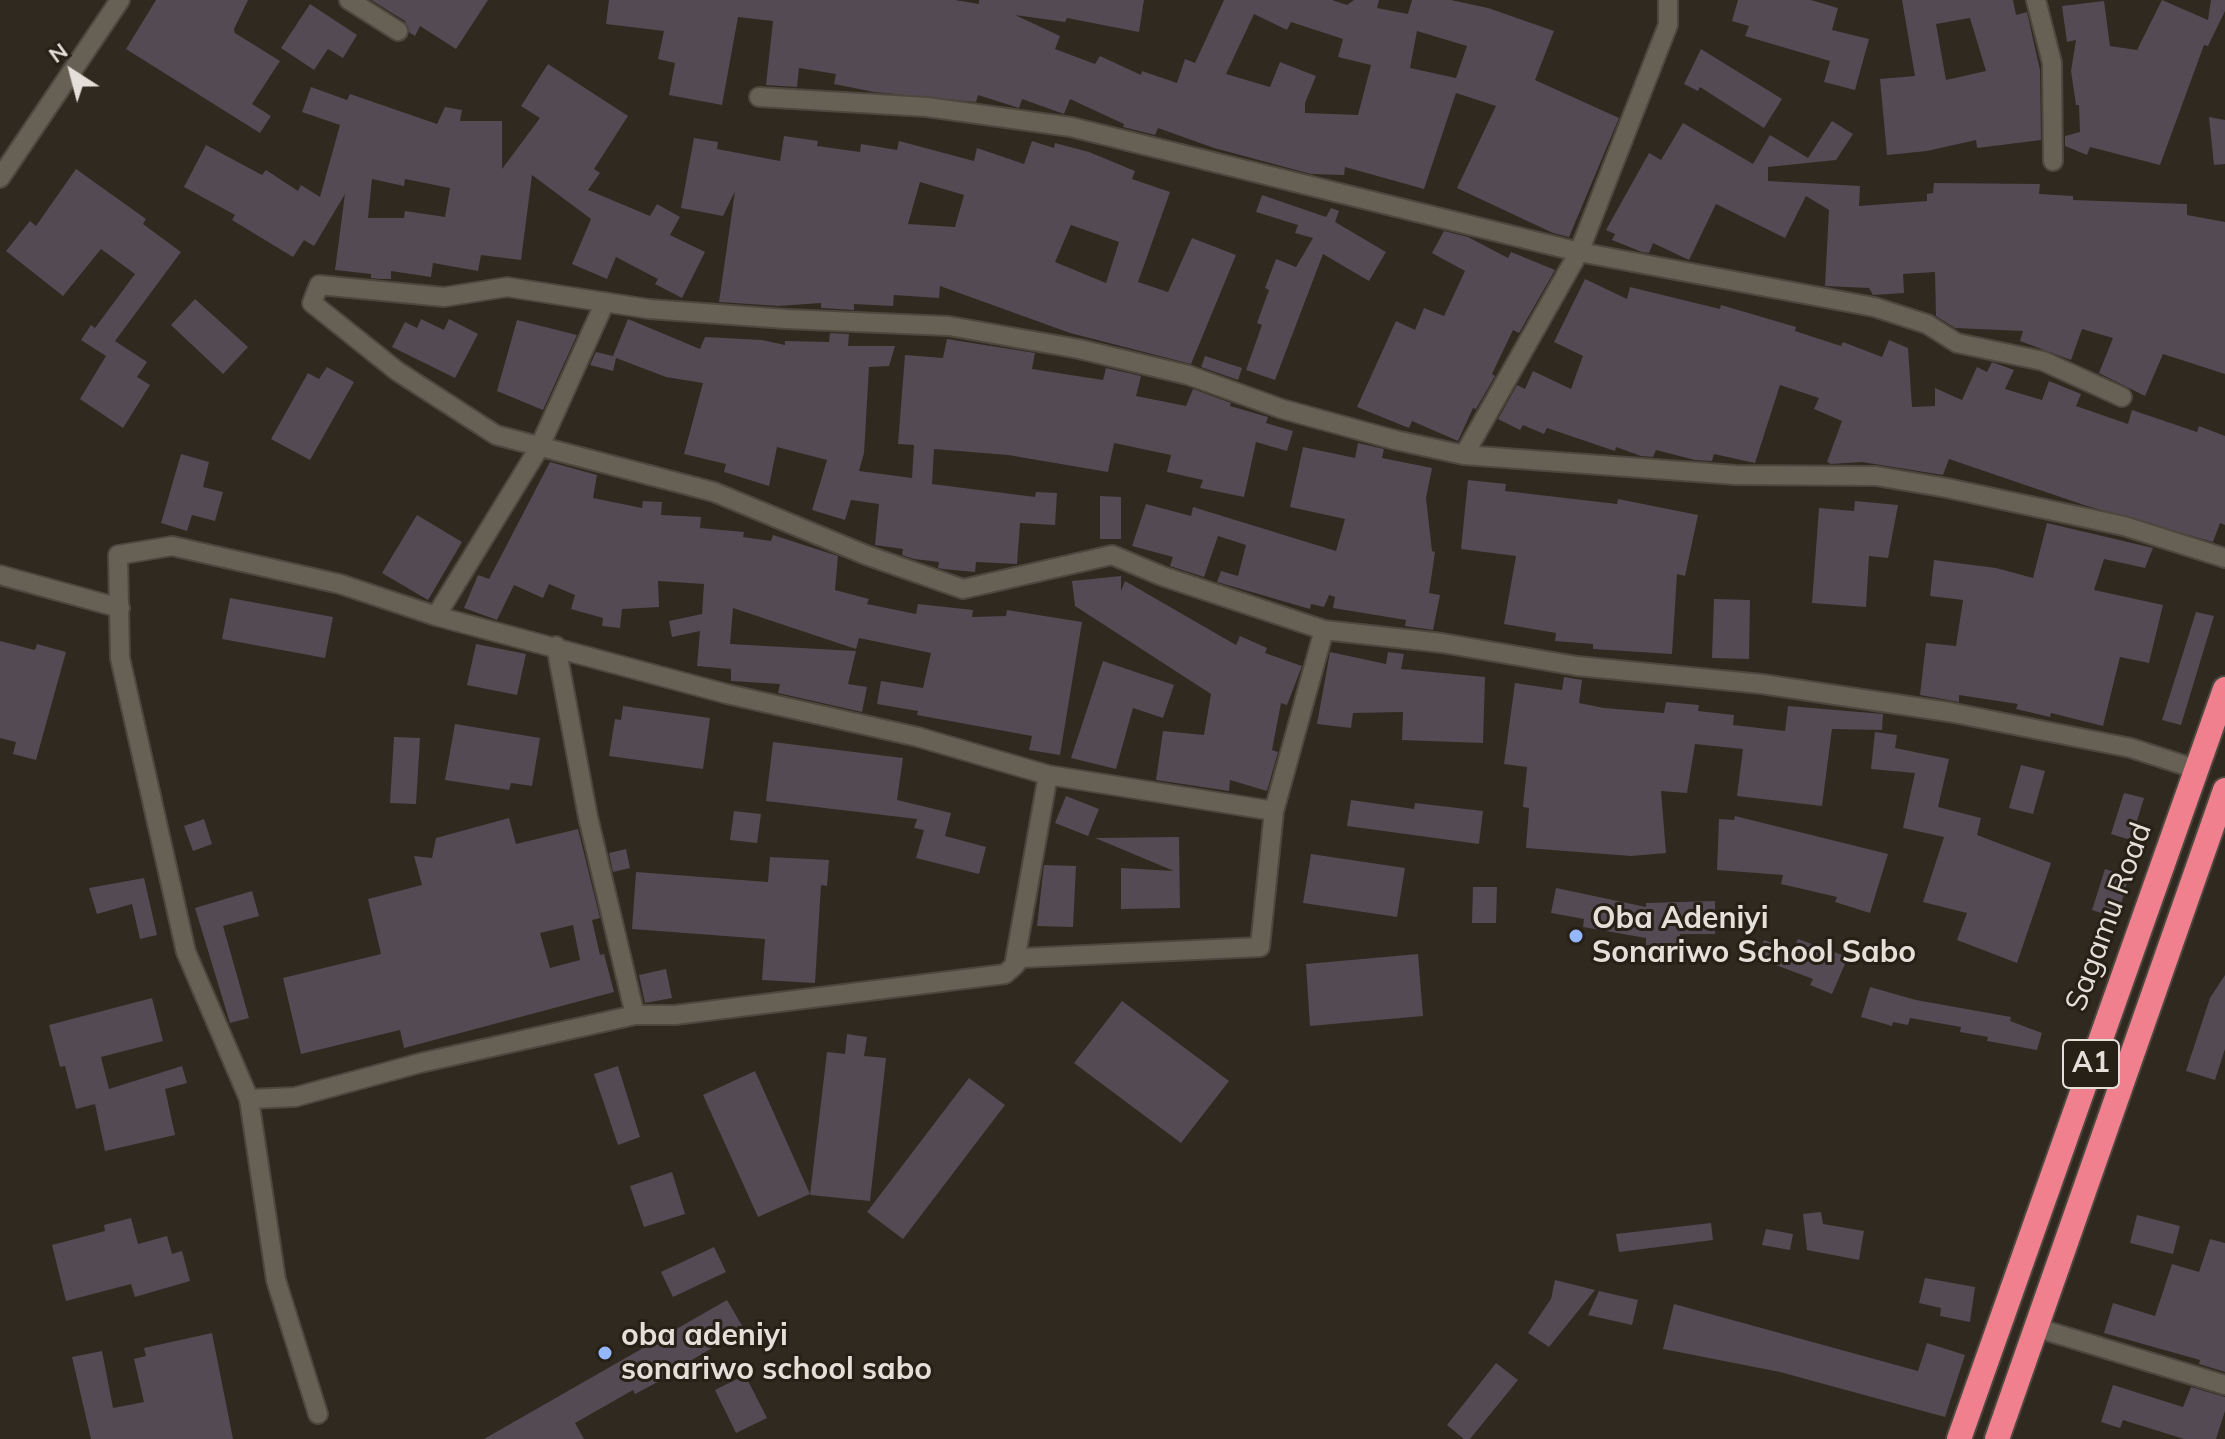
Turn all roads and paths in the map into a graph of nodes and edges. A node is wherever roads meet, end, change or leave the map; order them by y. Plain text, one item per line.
1 (120, 0) edge
2 (349, 0) edge
3 (1668, 0) edge
4 (2036, 0) edge
5 (398, 31) dead end
6 (759, 97) dead end
7 (2053, 161) dead end
8 (0, 178) edge
9 (1579, 252) junction
10 (605, 302) junction
11 (2122, 397) dead end
12 (539, 448) junction
13 (1464, 455) junction
14 (2225, 558) edge
15 (0, 575) edge
16 (120, 608) junction
17 (436, 616) junction
18 (1324, 630) junction
19 (556, 646) junction
20 (2225, 689) edge
21 (2196, 769) junction
22 (1048, 775) junction
23 (2225, 790) edge
24 (1274, 811) junction
25 (1014, 966) junction
26 (635, 1015) junction
27 (249, 1099) junction
28 (2034, 1327) junction
29 (2225, 1385) edge
30 (1968, 1413) junction
31 (318, 1414) dead end
32 (2000, 1431) edge
33 (1959, 1439) edge

1 - 8 street
2 - 5 street
3 - 9 street
4 - 7 street
6 - 9 street
9 - 11 street
9 - 13 street
10 - 12 street
10 - 12 street
10 - 13 street
12 - 17 street
12 - 18 street
13 - 14 street
15 - 16 street
16 - 17 street
16 - 27 street
17 - 19 street
18 - 21 street
18 - 24 street
19 - 22 street
19 - 26 street
20 - 21 highway, Sagamu Road / A1
21 - 30 highway, Sagamu Road / A1
22 - 24 street
22 - 25 street
23 - 28 highway, A1
24 - 25 street
25 - 26 street
26 - 27 street
27 - 31 street
28 - 29 street
28 - 32 highway, A1
30 - 32 highway
30 - 33 highway, Sagamu Road / A1

